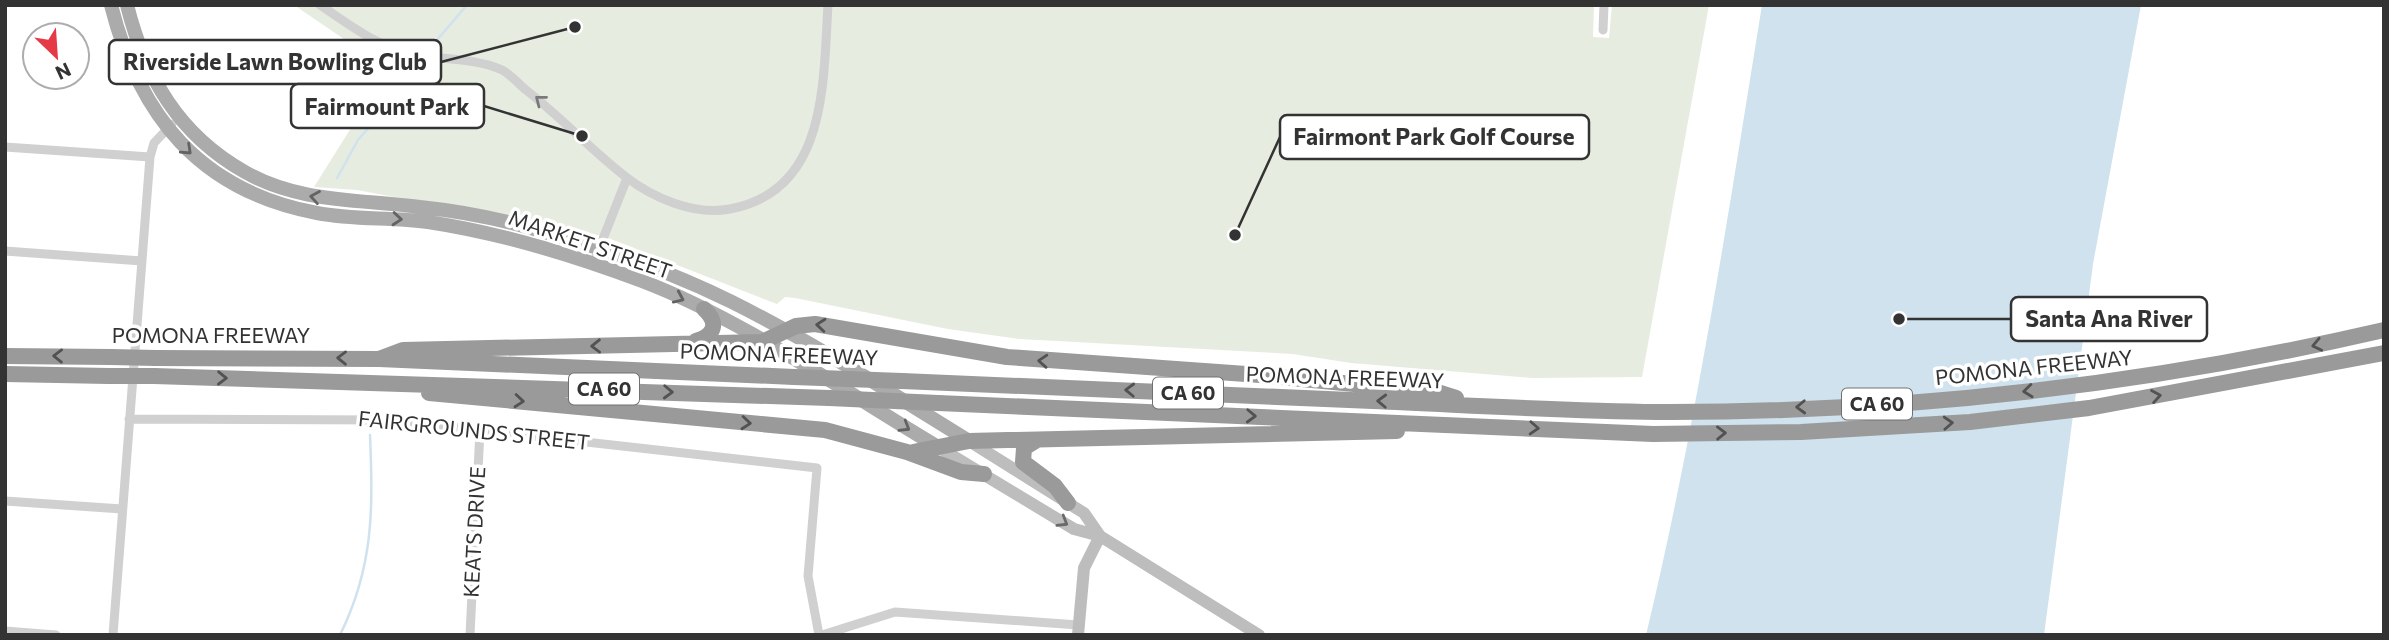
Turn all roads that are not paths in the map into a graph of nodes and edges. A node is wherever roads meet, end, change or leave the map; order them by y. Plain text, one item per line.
1 (111, 5) edge
2 (127, 5) edge
3 (320, 5) edge
4 (828, 5) edge
5 (1604, 5) edge
6 (1603, 30) dead end
7 (178, 118) junction
8 (167, 129) junction
9 (5, 147) edge
10 (150, 157) junction
11 (627, 178) junction
12 (598, 249) junction
13 (5, 251) edge
14 (142, 261) junction
15 (593, 264) junction
16 (704, 309) junction
17 (2384, 330) edge
18 (788, 332) junction
19 (762, 342) junction
20 (690, 343) junction
21 (2384, 353) edge
22 (5, 356) edge
23 (379, 359) junction
24 (5, 374) edge
25 (380, 381) junction
26 (1475, 405) junction
27 (129, 419) junction
28 (1466, 425) junction
29 (480, 430) junction
30 (1037, 440) junction
31 (969, 441) junction
32 (938, 447) junction
33 (907, 452) junction
34 (984, 474) junction
35 (5, 501) edge
36 (1068, 503) junction
37 (122, 509) junction
38 (1100, 536) junction
39 (1078, 630) edge
40 (5, 631) edge
41 (56, 635) edge
42 (113, 635) edge
43 (470, 635) edge
44 (821, 635) edge
45 (1259, 635) edge

1 - 8 main road, MARKET STREET
2 - 7 main road, MARKET STREET
11 -> 3 street
4 - 11 street
5 - 6 street
7 - 8 street
12 -> 7 main road, MARKET STREET
8 - 10 street
8 -> 15 main road, MARKET STREET
9 - 10 street
10 - 14 street
11 - 12 street
12 - 15 street
12 - 18 main road, MARKET STREET
13 - 14 street
14 - 27 street
15 -> 16 main road, MARKET STREET
16 - 19 main road, MARKET STREET
16 - 20 highway
17 -> 26 highway, POMONA FREEWAY / CA 60
18 - 19 highway
26 -> 18 highway
18 - 31 main road, MARKET STREET
19 - 20 highway
19 -> 32 main road, MARKET STREET
20 -> 23 highway
28 -> 21 highway, POMONA FREEWAY / CA 60
23 -> 22 highway, POMONA FREEWAY / CA 60, bridge
26 -> 23 highway, POMONA FREEWAY / CA 60, bridge
24 -> 25 highway, POMONA FREEWAY / CA 60, bridge
25 -> 28 highway, POMONA FREEWAY / CA 60, bridge
25 -> 33 highway
27 - 29 street, FAIRGROUNDS STREET
27 - 37 street
28 - 30 highway
29 - 43 street, KEATS DRIVE
29 - 44 street, FAIRGROUNDS STREET
30 - 31 highway
30 - 36 highway
31 - 32 highway
31 - 36 main road, MARKET STREET
32 - 33 highway
32 - 34 main road, MARKET STREET
33 - 34 highway
34 -> 38 main road, MARKET STREET
35 - 37 street
36 - 38 main road, MARKET STREET
37 - 42 street
38 - 39 main road
38 - 45 main road, MARKET STREET
39 - 44 street
40 - 41 street

